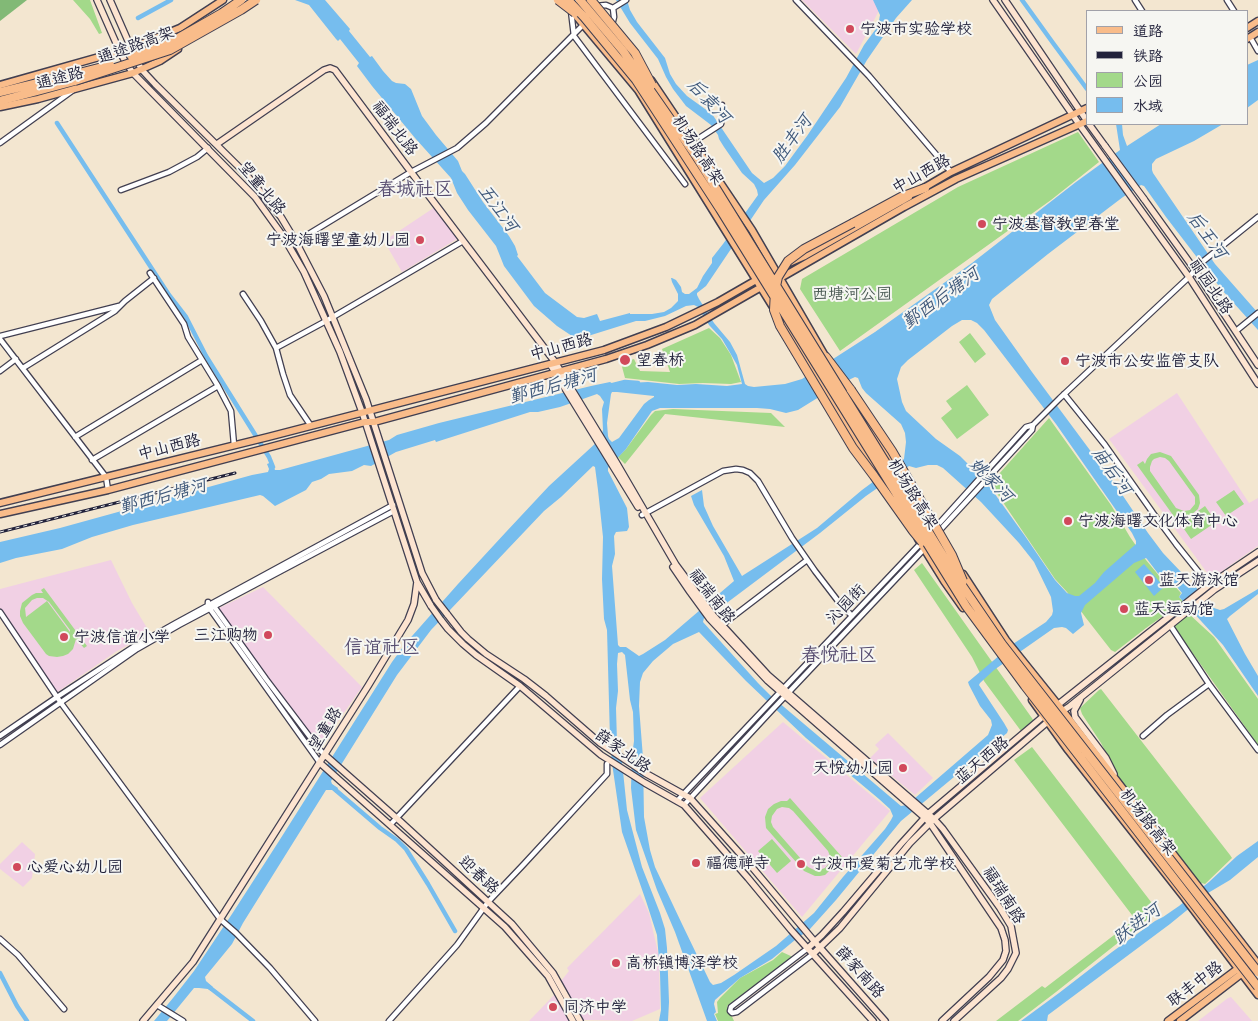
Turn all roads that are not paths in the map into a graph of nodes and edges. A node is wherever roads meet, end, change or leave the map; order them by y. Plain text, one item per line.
1 (97, 0) edge
2 (110, 0) edge
3 (223, 0) edge
4 (241, 0) edge
5 (257, 0) edge
6 (560, 0) edge
7 (568, 0) edge
8 (580, 0) edge
9 (626, 0) edge
10 (796, 0) edge
11 (993, 0) edge
12 (1005, 0) edge
13 (591, 2) edge
14 (614, 8) junction
15 (571, 11) junction
16 (584, 25) junction
17 (611, 27) junction
18 (1258, 32) edge
19 (574, 36) junction
20 (1248, 38) edge
21 (607, 45) junction
22 (131, 48) junction
23 (1258, 51) edge
24 (120, 52) junction
25 (142, 70) junction
26 (133, 73) junction
27 (75, 81) junction
28 (0, 85) edge
29 (0, 92) edge
30 (0, 101) edge
31 (722, 105) dead end
32 (0, 107) edge
33 (1086, 108) edge
34 (664, 109) junction
35 (1080, 111) junction
36 (1072, 114) junction
37 (1086, 119) edge
38 (1086, 122) edge
39 (1079, 124) junction
40 (1090, 125) edge
41 (701, 137) dead end
42 (0, 143) edge
43 (217, 144) junction
44 (208, 148) junction
45 (411, 172) junction
46 (951, 172) junction
47 (685, 184) dead end
48 (925, 188) junction
49 (121, 190) dead end
50 (1258, 217) edge
51 (463, 241) junction
52 (296, 242) junction
53 (289, 246) junction
54 (776, 269) junction
55 (1195, 270) junction
56 (150, 273) dead end
57 (1189, 276) junction
58 (154, 278) junction
59 (780, 278) junction
60 (756, 280) junction
61 (760, 287) junction
62 (243, 294) dead end
63 (120, 305) junction
64 (1258, 313) edge
65 (332, 317) junction
66 (326, 321) junction
67 (1236, 331) junction
68 (791, 336) junction
69 (0, 337) edge
70 (276, 348) junction
71 (825, 356) junction
72 (16, 359) junction
73 (202, 360) junction
74 (553, 363) junction
75 (1258, 365) edge
76 (23, 368) junction
77 (0, 371) edge
78 (558, 371) junction
79 (1258, 384) edge
80 (218, 386) junction
81 (1062, 396) junction
82 (370, 410) junction
83 (362, 412) junction
84 (365, 422) junction
85 (374, 422) junction
86 (1033, 425) junction
87 (312, 426) junction
88 (75, 437) junction
89 (234, 445) junction
90 (92, 460) junction
91 (106, 477) junction
92 (878, 481) junction
93 (108, 490) junction
94 (0, 503) edge
95 (393, 508) junction
96 (0, 514) edge
97 (644, 514) junction
98 (935, 532) junction
99 (922, 546) junction
100 (1258, 552) edge
101 (937, 559) junction
102 (807, 560) junction
103 (1258, 561) edge
104 (416, 582) junction
105 (1209, 585) junction
106 (1205, 593) junction
107 (974, 603) junction
108 (211, 606) junction
109 (1188, 606) junction
110 (0, 612) edge
111 (711, 616) junction
112 (852, 616) junction
113 (722, 625) junction
114 (1170, 625) junction
115 (1209, 684) junction
116 (520, 686) junction
117 (782, 694) junction
118 (1085, 694) junction
119 (57, 697) junction
120 (60, 703) junction
121 (1058, 704) junction
122 (1063, 711) junction
123 (1045, 719) junction
124 (0, 736) edge
125 (1143, 736) dead end
126 (0, 745) edge
127 (1258, 750) edge
128 (325, 755) junction
129 (320, 762) junction
130 (607, 762) junction
131 (1118, 783) junction
132 (684, 794) junction
133 (690, 798) junction
134 (677, 801) junction
135 (684, 805) junction
136 (927, 816) junction
137 (396, 818) junction
138 (932, 821) junction
139 (390, 825) junction
140 (488, 902) junction
141 (484, 908) junction
142 (222, 920) junction
143 (0, 939) edge
144 (815, 942) junction
145 (808, 948) junction
146 (820, 948) junction
147 (813, 954) junction
148 (1256, 960) edge
149 (1240, 971) junction
150 (1258, 972) edge
151 (1258, 987) edge
152 (1258, 995) edge
153 (157, 1005) junction
154 (64, 1009) dead end
155 (143, 1021) edge
156 (183, 1021) edge
157 (315, 1021) edge
158 (389, 1021) edge
159 (574, 1021) edge
160 (580, 1021) edge
161 (873, 1021) edge
162 (885, 1021) edge
163 (942, 1021) edge
164 (954, 1021) edge
165 (1168, 1021) edge
166 (1180, 1021) edge

1 - 24 main road, 望童北路
2 - 22 main road, 望童北路
3 - 22 main road, 通途路
4 - 27 highway, 通途路高架, bridge
5 - 25 main road, 通途路
5 - 27 highway, 通途路高架, bridge
6 - 15 main road
6 - 21 highway, bridge
7 - 21 highway, 机场路高架, bridge
8 - 34 highway, 机场路高架, bridge
9 - 14 street
10 - 46 street
11 - 36 main road
12 - 35 main road
13 - 14 street
13 - 17 main road
13 - 34 highway, bridge
14 - 17 street
15 - 16 main road
15 - 19 street
16 - 19 street
16 - 60 main road
17 - 54 main road
18 - 20 main road
19 - 45 street
19 - 47 street
20 - 23 street
21 - 101 highway, 机场路高架, bridge
22 - 24 main road, 通途路
22 - 25 main road, 望童北路
24 - 26 main road, 望童北路
24 - 28 main road, 通途路
25 - 26 main road, 通途路
25 - 43 main road, 望童北路
26 - 27 main road, 通途路
26 - 44 main road, 望童北路
27 - 29 highway
27 - 30 highway
27 - 32 main road, 通途路
27 - 42 street
31 - 41 street
33 - 35 main road, 中山西路
34 - 107 highway, 机场路高架, bridge
35 - 36 main road, 中山西路
35 - 37 main road
36 - 39 main road
36 - 46 main road, 中山西路
38 - 39 main road, 中山西路
39 - 57 main road, 丽园北路
39 - 59 main road, 中山西路
40 - 55 main road, 丽园北路, bridge
43 - 45 main road, 福瑞北路
43 - 52 main road, 望童北路
44 - 49 street
44 - 53 main road, 望童北路
45 - 51 main road, 福瑞北路
45 - 52 street
46 - 48 main road, 中山西路
48 - 54 main road, 中山西路
48 - 92 highway, bridge
50 - 55 street, 沁园街
51 - 65 street
51 - 74 main road, 福瑞北路
52 - 53 street
52 - 65 main road, 望童北路
53 - 66 main road, 望童北路
54 - 59 main road
54 - 60 main road, 中山西路
55 - 57 street, 沁园街
55 - 67 main road, 丽园北路
56 - 58 street
57 - 79 main road, 丽园北路
57 - 81 street, 沁园街
58 - 63 street
58 - 73 street
59 - 61 main road, 中山西路
59 - 71 main road
60 - 61 main road
60 - 74 main road, 中山西路
61 - 68 main road
61 - 78 main road, 中山西路
62 - 70 street
63 - 69 street
63 - 76 street
64 - 67 street
65 - 66 street
65 - 82 main road, 望童北路
66 - 70 street
66 - 83 main road, 望童北路
67 - 75 main road, 丽园北路
68 - 92 highway, bridge
68 - 99 main road, bridge
69 - 72 street
70 - 87 street
71 - 98 main road
71 - 107 highway, bridge
72 - 76 street
72 - 77 street
73 - 80 street
73 - 88 street
74 - 78 main road, 福瑞南路
74 - 82 main road, 中山西路
76 - 88 street
78 - 85 main road, 中山西路
78 - 97 main road, 福瑞南路
80 - 89 street
80 - 90 street
81 - 86 street, 沁园街
81 - 105 street
82 - 83 main road, 中山西路
82 - 85 main road, 望童北路
83 - 84 main road, 望童北路
83 - 87 main road, 中山西路
84 - 85 main road, 中山西路
84 - 93 main road, 中山西路
84 - 95 main road, 望童路
85 - 132 main road, 薛家北路, bridge
86 - 98 street, 沁园街
86 - 98 street, 沁园街
87 - 89 main road, 中山西路
88 - 90 street
89 - 91 main road, 中山西路
90 - 91 street
91 - 93 street
91 - 94 main road, 中山西路
92 - 101 highway, bridge
93 - 96 main road, 中山西路
95 - 104 main road, 望童路
95 - 108 street
97 - 102 street
97 - 111 main road, 福瑞南路
98 - 99 street, 沁园街
98 - 121 main road
99 - 112 street, 沁园街
99 - 117 street, 沁园街
99 - 123 main road, bridge
100 - 105 main road
101 - 151 highway, 机场路高架, bridge
102 - 112 street
102 - 113 street
103 - 106 main road
104 - 116 main road, 薛家北路, bridge
104 - 128 main road, 望童路
105 - 106 main road
106 - 109 main road
107 - 150 highway, 机场路高架, bridge
108 - 119 street
108 - 120 street
108 - 128 street
108 - 129 street
109 - 114 main road, 蓝天西路
109 - 121 main road, 蓝天西路
110 - 119 street
111 - 113 main road, 福瑞南路
111 - 117 main road, 福瑞南路
112 - 117 street, 沁园街
113 - 117 main road, 福瑞南路
114 - 115 street
114 - 118 main road, 蓝天西路
115 - 125 street
115 - 127 street
116 - 130 main road, 薛家北路
116 - 137 street
117 - 132 street, 沁园街
117 - 133 street, 沁园街
117 - 136 main road, 福瑞南路
118 - 122 main road, 蓝天西路
118 - 131 main road
119 - 120 street
119 - 124 street
120 - 126 street
120 - 142 street
121 - 122 main road
121 - 123 main road, 蓝天西路
122 - 123 main road, 蓝天西路
122 - 131 main road
123 - 136 main road, 蓝天西路
123 - 138 main road, 蓝天西路
123 - 149 main road
128 - 129 main road, 望童路
128 - 137 main road, 迎春路
129 - 139 main road, 迎春路
129 - 142 main road, 望童路
130 - 134 main road, 薛家北路
130 - 140 street
131 - 148 main road
132 - 133 main road, 薛家北路
132 - 134 street, 沁园街
133 - 135 street, 沁园街
133 - 144 main road, 薛家北路
134 - 135 main road, 薛家北路
135 - 145 main road, 薛家北路
136 - 138 main road, 福瑞南路
136 - 144 main road, 蓝天西路
137 - 139 street
137 - 140 main road, 迎春路
138 - 146 main road, 蓝天西路
138 - 163 main road, 福瑞南路
138 - 164 main road, 福瑞南路
139 - 141 main road, 迎春路
140 - 141 street
140 - 160 main road, 迎春路
141 - 158 street
141 - 159 main road, 迎春路
142 - 153 main road, 望童路
142 - 157 street
143 - 154 street
144 - 145 main road, 蓝天西路
144 - 146 main road, 薛家南路
145 - 147 main road, 薛家南路
145 - 147 street
146 - 147 main road, 蓝天西路
146 - 162 main road, 薛家南路
147 - 161 main road, 薛家南路
148 - 149 main road
149 - 152 main road
149 - 165 main road, 联丰中路
149 - 166 main road, 联丰中路
153 - 155 main road, 望童路
153 - 156 street

